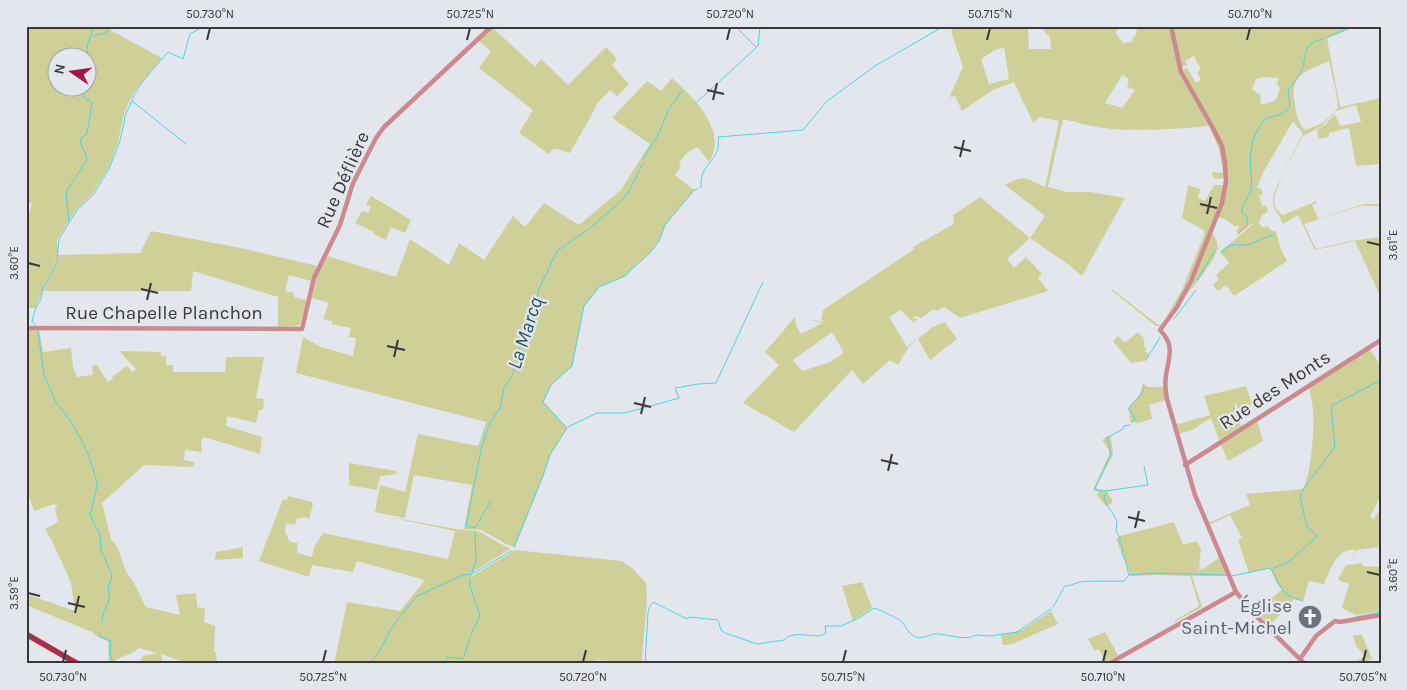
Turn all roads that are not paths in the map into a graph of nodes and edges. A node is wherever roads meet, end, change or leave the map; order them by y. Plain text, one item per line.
1 (492, 26) edge
2 (1171, 26) edge
3 (26, 328) edge
4 (302, 329) joint
5 (1381, 340) edge
6 (1185, 465) junction
7 (1236, 592) junction
8 (1381, 615) edge
9 (26, 634) edge
10 (1300, 659) junction
11 (78, 664) edge
12 (1108, 664) edge
13 (1305, 664) edge

1 - 4 street, Rue Déflière
2 - 6 street
3 - 4 street, Rue Chapelle Planchon
5 - 6 street, Rue des Monts
6 - 7 street
7 - 10 street
7 - 12 street
8 - 10 street
9 - 11 main road
10 - 13 street

